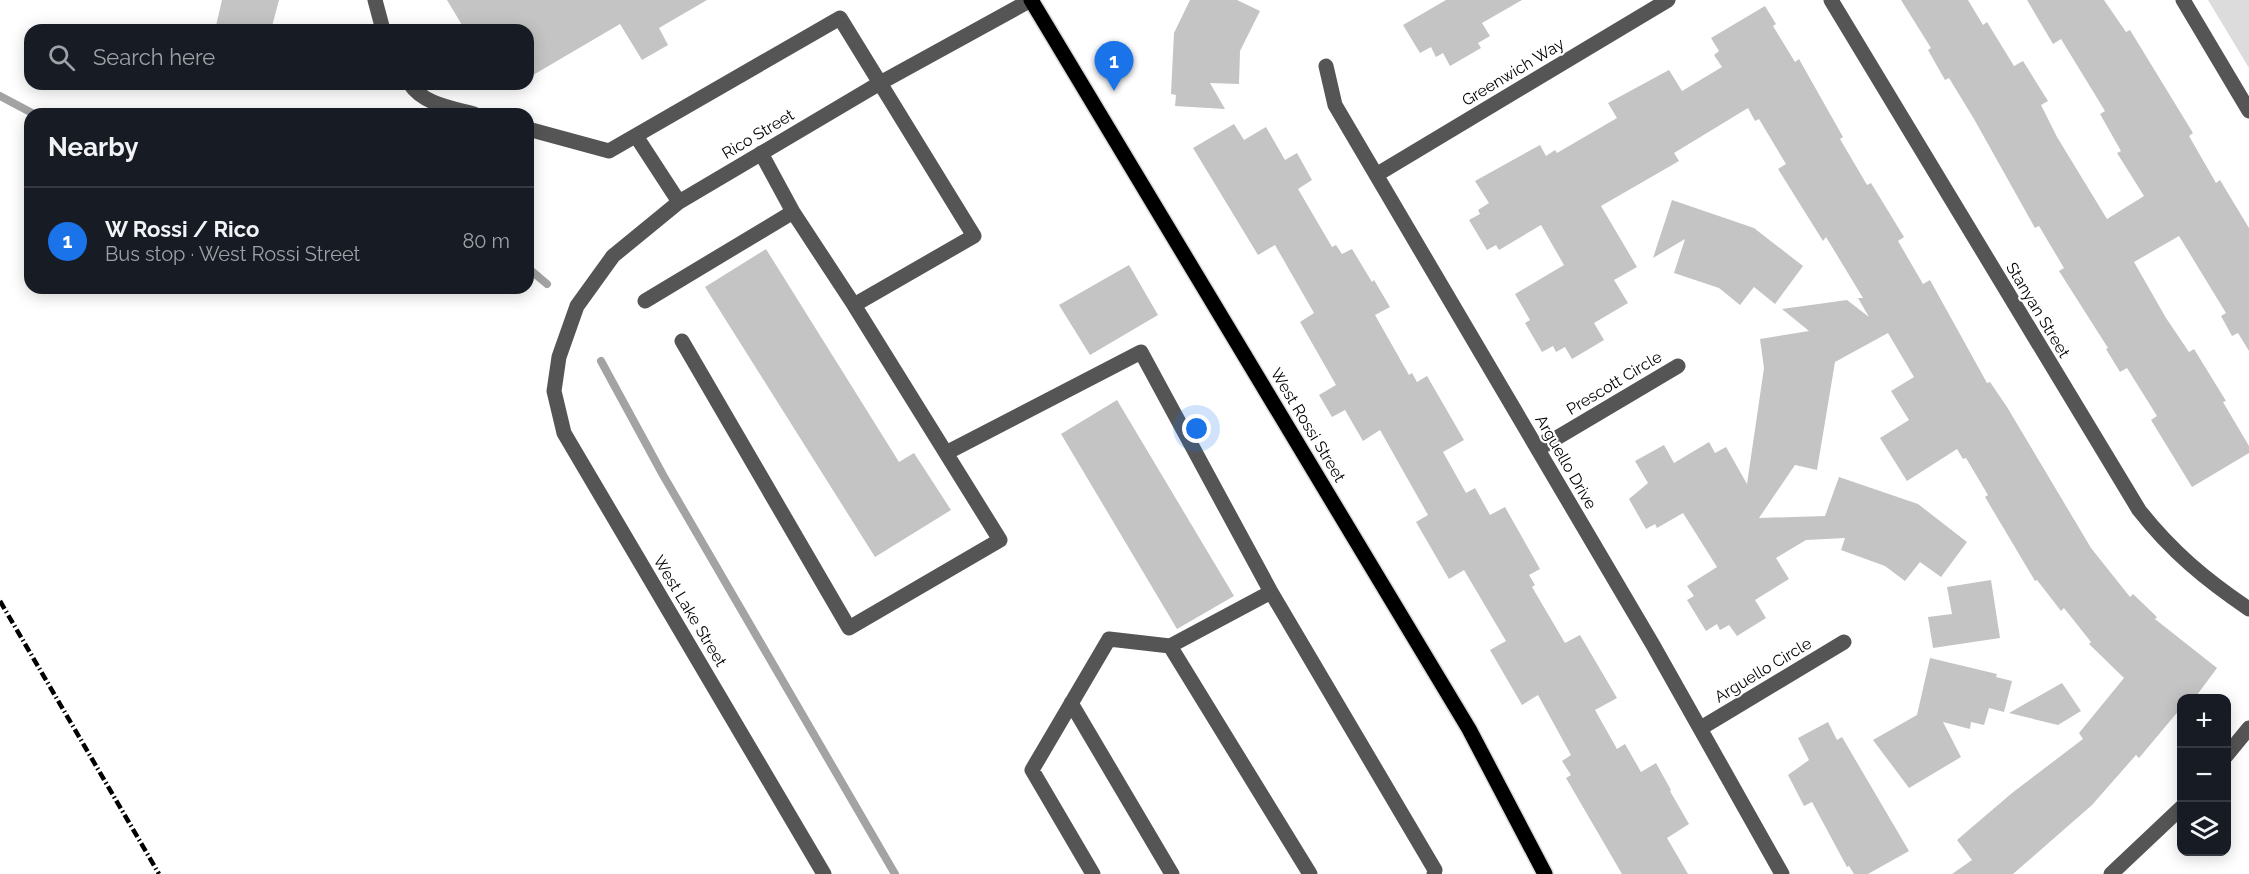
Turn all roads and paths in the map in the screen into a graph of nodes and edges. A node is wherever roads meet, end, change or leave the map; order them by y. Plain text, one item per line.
1 (375, 0) edge
2 (1031, 0) edge
3 (1668, 0) edge
4 (1831, 0) edge
5 (2182, 0) edge
6 (381, 24) edge
7 (1326, 66) dead end
8 (880, 83) junction
9 (414, 90) edge
10 (452, 108) edge
11 (2249, 111) edge
12 (534, 131) edge
13 (636, 136) junction
14 (761, 153) junction
15 (1376, 175) junction
16 (679, 202) junction
17 (792, 212) junction
18 (645, 301) dead end
19 (854, 305) junction
20 (682, 341) dead end
21 (559, 357) joint
22 (1678, 366) dead end
23 (1538, 449) junction
24 (946, 453) junction
25 (1271, 592) junction
26 (2249, 609) edge
27 (1844, 642) dead end
28 (1170, 646) junction
29 (1071, 703) junction
30 (1701, 728) junction
31 (2249, 728) edge
32 (2231, 750) edge
33 (2177, 811) edge
34 (824, 874) edge
35 (1093, 874) edge
36 (1172, 874) edge
37 (1310, 874) edge
38 (1434, 874) edge
39 (1545, 874) edge
40 (1782, 874) edge
41 (2111, 874) edge

1 - 6 street
2 - 8 street, Rico Street
2 - 39 main road, West Rossi Street
3 - 15 street, Greenwich Way
4 - 26 street, Stanyan Street
5 - 11 street
7 - 15 street, Arguello Drive
8 - 13 street
8 - 14 street, Rico Street
8 - 19 street
9 - 10 street
12 - 13 street
13 - 16 street
14 - 16 street, Rico Street
14 - 17 street
15 - 23 street, Arguello Drive
16 - 21 street, Rico Street
17 - 18 street
17 - 19 street
19 - 24 street
20 - 24 street
21 - 34 street, West Lake Street
22 - 23 street, Prescott Circle
23 - 30 street, Arguello Drive
24 - 25 street
25 - 28 street
25 - 38 street
27 - 30 street, Arguello Circle
28 - 29 street
28 - 37 street
29 - 35 street
29 - 36 street
30 - 40 street, Arguello Drive
31 - 32 street
33 - 41 street

